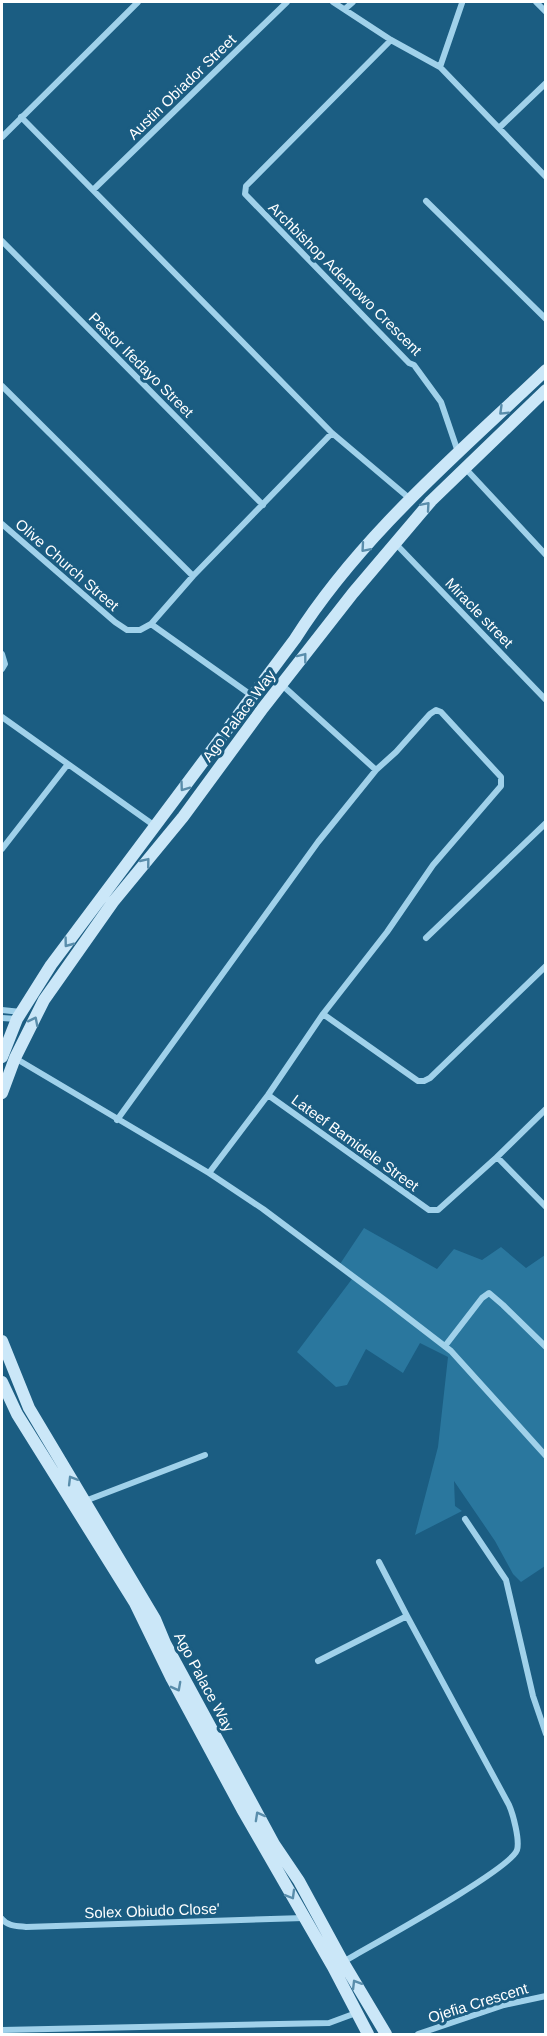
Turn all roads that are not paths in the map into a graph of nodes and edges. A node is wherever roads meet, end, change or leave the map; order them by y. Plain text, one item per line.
1 (138, 2) edge
2 (287, 2) edge
3 (333, 2) edge
4 (353, 2) edge
5 (536, 2) edge
6 (462, 3) dead end
7 (345, 9) junction
8 (546, 12) edge
9 (391, 40) junction
10 (440, 67) junction
11 (546, 83) edge
12 (21, 117) junction
13 (499, 128) junction
14 (2, 137) edge
15 (546, 177) edge
16 (93, 190) junction
17 (426, 201) dead end
18 (2, 241) edge
19 (546, 319) edge
20 (546, 370) edge
21 (2, 386) edge
22 (545, 393) edge
23 (332, 433) junction
24 (458, 452) junction
25 (464, 467) junction
26 (409, 498) junction
27 (263, 505) junction
28 (2, 524) edge
29 (395, 543) junction
30 (546, 555) edge
31 (193, 576) junction
32 (330, 590) junction
33 (318, 604) junction
34 (342, 607) junction
35 (331, 620) junction
36 (151, 624) junction
37 (2, 654) edge
38 (2, 669) edge
39 (282, 685) junction
40 (251, 695) junction
41 (546, 700) edge
42 (2, 717) edge
43 (68, 764) junction
44 (376, 770) junction
45 (546, 823) edge
46 (156, 826) junction
47 (4, 839) edge
48 (2, 849) edge
49 (426, 938) dead end
50 (546, 966) edge
51 (2, 1010) edge
52 (323, 1014) junction
53 (20, 1016) junction
54 (2, 1018) edge
55 (2, 1057) edge
56 (15, 1058) junction
57 (2, 1093) edge
58 (268, 1095) junction
59 (546, 1109) edge
60 (117, 1120) junction
61 (497, 1157) junction
62 (209, 1173) junction
63 (546, 1207) edge
64 (2, 1341) edge
65 (445, 1346) junction
66 (546, 1347) edge
67 (2, 1382) edge
68 (205, 1455) dead end
69 (546, 1456) edge
70 (85, 1501) junction
71 (465, 1519) dead end
72 (379, 1562) dead end
73 (407, 1616) junction
74 (318, 1660) dead end
75 (546, 1734) edge
76 (305, 1918) junction
77 (2, 1919) edge
78 (343, 1962) junction
79 (546, 1996) edge
80 (356, 2013) junction
81 (232, 2026) junction
82 (2, 2030) edge
83 (91, 2031) edge
84 (232, 2034) edge
85 (368, 2034) edge
86 (386, 2034) edge
87 (418, 2034) edge

1 - 12 street
2 - 16 street, Austin Obiador Street
3 - 7 street
4 - 7 street
5 - 8 street
6 - 10 street
7 - 9 street
9 - 10 street
9 - 24 street, Archbishop Ademowo Crescent
10 - 13 street
11 - 13 street
12 - 14 street
12 - 16 street
13 - 15 street
16 - 23 street
17 - 19 street
18 - 27 street, Pastor Ifedayo Street
20 -> 24 main road, Ago Palace Way
21 - 31 street
22 - 25 main road, Ago Palace Way
23 - 26 street
23 - 27 street
24 - 26 main road, Ago Palace Way
29 -> 25 main road, Ago Palace Way
25 - 30 street
26 -> 32 main road, Ago Palace Way
27 - 31 street
28 - 36 street, Olive Church Street
29 - 34 main road, Ago Palace Way
29 - 41 street, Miracle street
31 - 36 street
32 - 33 main road, Ago Palace Way
32 - 34 main road
33 - 35 main road
33 - 40 main road, Ago Palace Way
34 - 35 main road, Ago Palace Way
39 -> 35 main road, Ago Palace Way
36 - 40 street
37 - 38 street
39 - 44 street
56 -> 39 main road, Ago Palace Way
40 -> 46 main road, Ago Palace Way
42 - 43 street
43 - 46 street
43 - 47 street
44 - 52 street
44 - 60 street
45 - 49 street
46 -> 53 main road, Ago Palace Way
47 - 48 street
50 - 52 street
51 - 53 street
52 - 58 street
53 - 54 street
53 - 55 main road, Ago Palace Way
56 - 57 main road, Ago Palace Way
56 - 60 street
58 - 61 street, Lateef Bamidele Street
58 - 62 street
59 - 61 street
60 - 62 street
61 - 63 street
62 - 65 street
70 -> 64 main road, Ago Palace Way
65 - 66 street
65 - 69 street
67 -> 76 main road, Ago Palace Way
68 - 70 street
78 -> 70 main road, Ago Palace Way
71 - 75 street
72 - 73 street
73 - 74 street
73 - 78 street
76 - 77 street, Solex Obiudo Close'
76 - 80 main road, Ago Palace Way
86 -> 78 main road, Ago Palace Way
79 - 87 street, Ojefia Crescent
80 - 81 street
80 - 85 main road, Ago Palace Way
81 - 83 street
81 - 84 street
82 - 83 street

